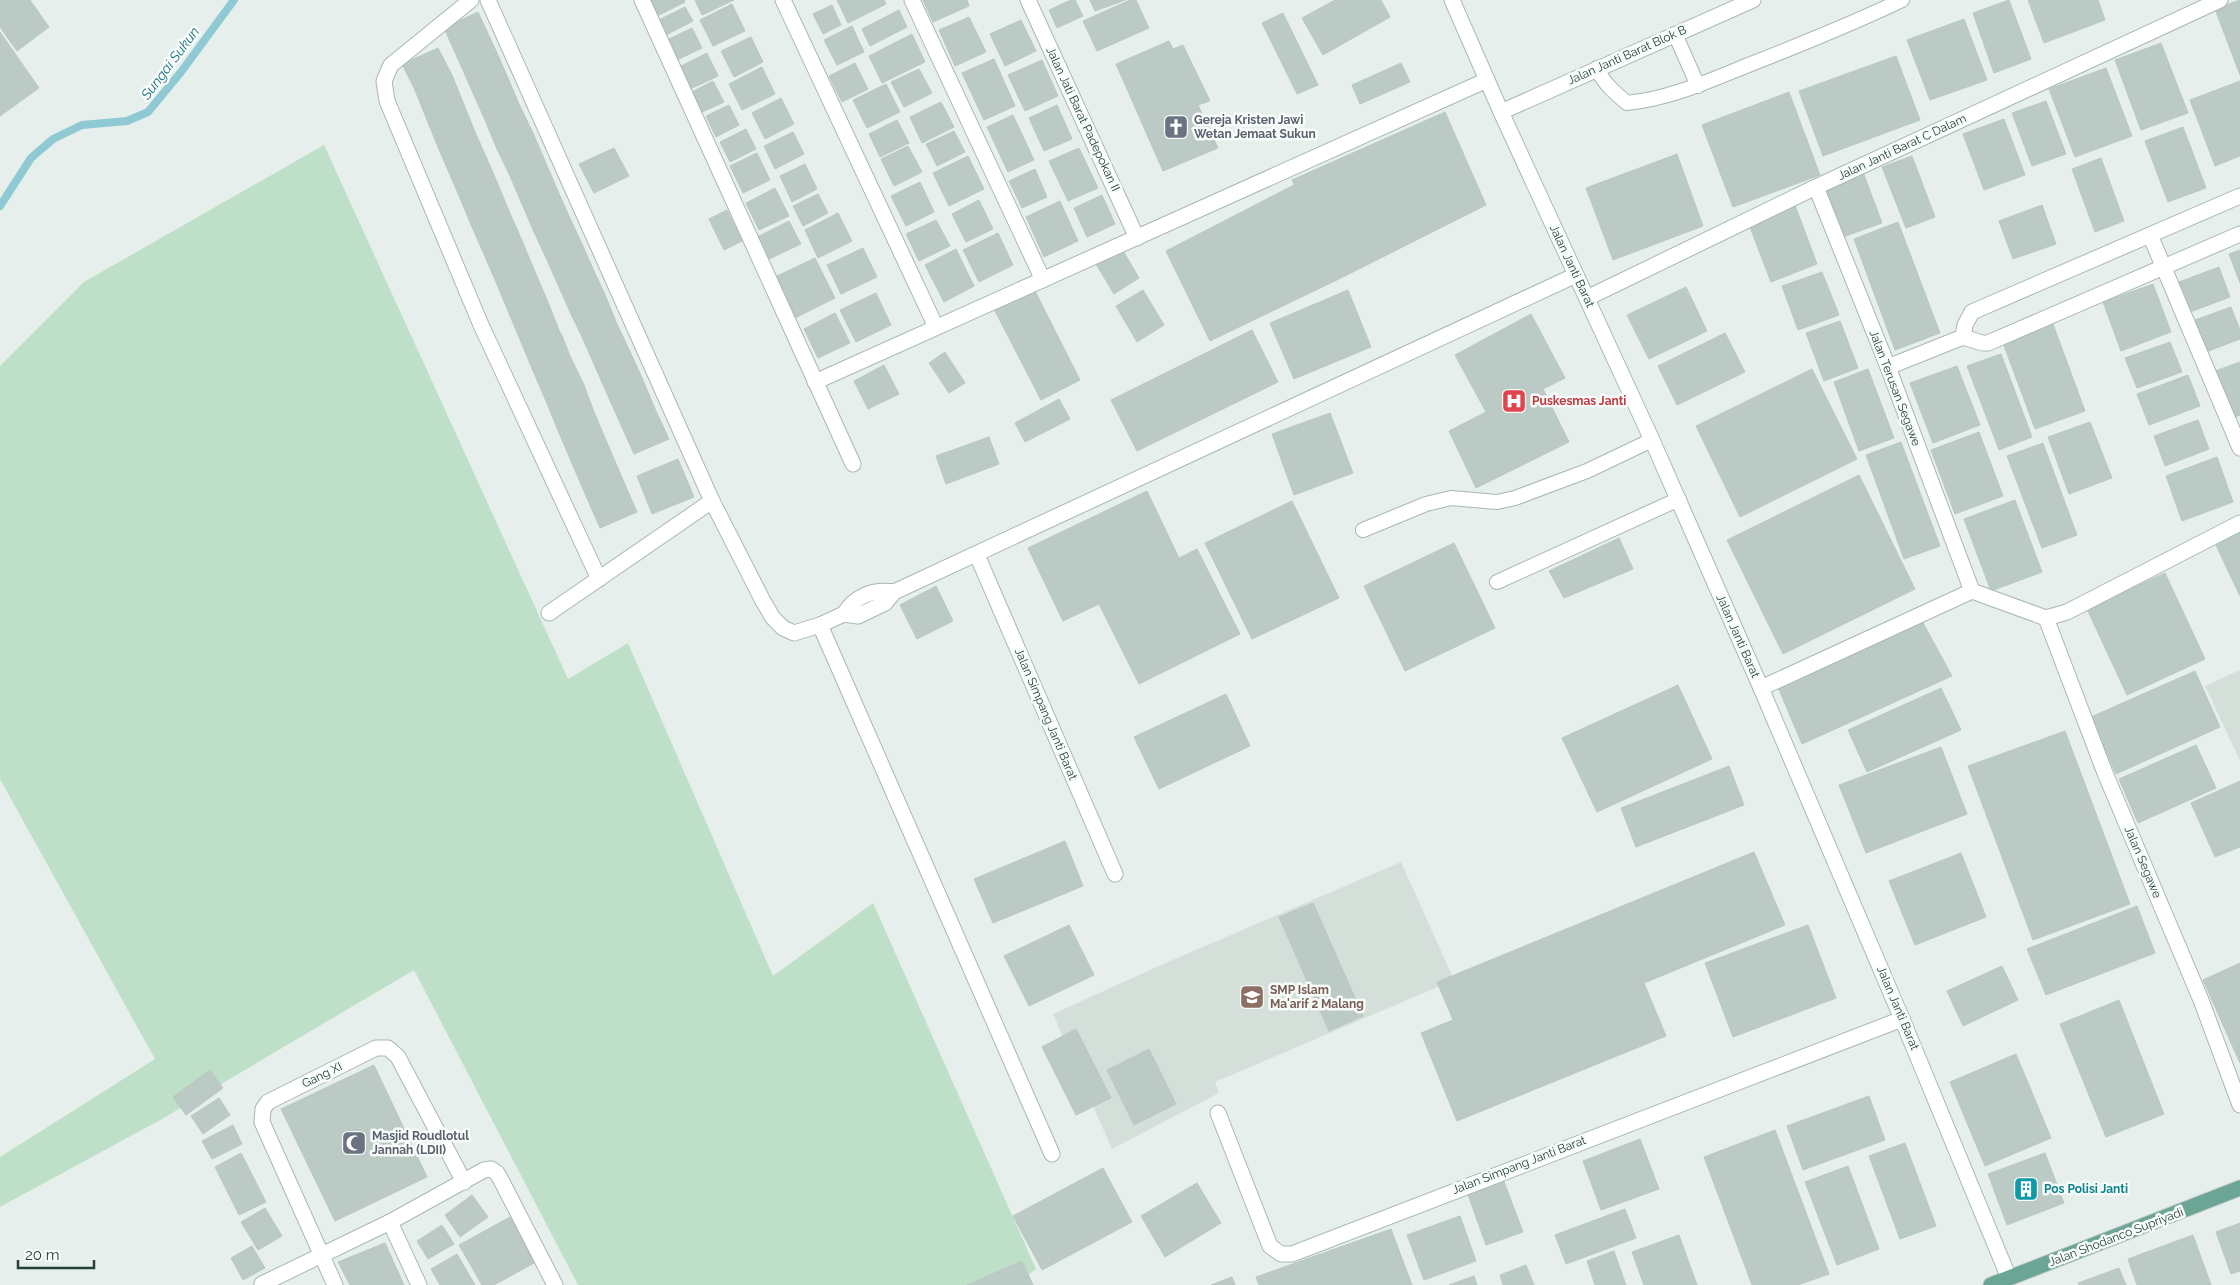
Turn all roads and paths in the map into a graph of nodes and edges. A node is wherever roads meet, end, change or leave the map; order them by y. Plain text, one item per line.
1 (471, 0) edge
2 (488, 0) edge
3 (642, 0) edge
4 (782, 0) edge
5 (912, 0) edge
6 (1028, 0) edge
7 (1452, 0) edge
8 (1753, 0) edge
9 (1902, 0) edge
10 (2220, 0) edge
11 (1675, 34) junction
12 (1597, 68) junction
13 (1487, 80) junction
14 (1698, 86) junction
15 (1501, 112) junction
16 (1816, 187) junction
17 (2240, 196) edge
18 (2240, 234) edge
19 (2150, 235) junction
20 (1137, 238) junction
21 (2163, 266) junction
22 (1576, 275) junction
23 (1043, 280) junction
24 (1587, 298) junction
25 (936, 327) junction
26 (1963, 337) junction
27 (1888, 367) junction
28 (815, 382) junction
29 (1652, 440) junction
30 (2240, 448) edge
31 (853, 464) dead end
32 (1678, 499) junction
33 (712, 501) junction
34 (2240, 523) edge
35 (1363, 530) dead end
36 (977, 555) junction
37 (599, 579) junction
38 (1496, 582) dead end
39 (1972, 591) junction
40 (549, 613) dead end
41 (2046, 618) junction
42 (820, 625) junction
43 (1761, 688) junction
44 (1114, 874) dead end
45 (1902, 1019) junction
46 (2240, 1105) edge
47 (1218, 1114) dead end
48 (1052, 1154) dead end
49 (464, 1182) junction
50 (2240, 1188) edge
51 (390, 1222) junction
52 (320, 1256) junction
53 (2009, 1278) junction
54 (262, 1284) edge
55 (335, 1285) edge
56 (419, 1285) edge
57 (555, 1285) edge
58 (1991, 1285) edge

1 - 37 street
2 - 33 street
3 - 28 street
4 - 25 street
5 - 23 street
6 - 20 street, Jalan Jati Barat Padepokan II
7 - 13 street, Jalan Janti Barat
8 - 11 street, Jalan Janti Barat Blok B
9 - 14 lane
10 - 16 street, Jalan Janti Barat C Dalam
11 - 12 street, Jalan Janti Barat Blok B
11 - 14 lane
12 - 14 lane
12 - 15 street, Jalan Janti Barat Blok B
13 - 15 street, Jalan Janti Barat
13 - 20 street
15 - 22 street, Jalan Janti Barat
16 - 24 street, Jalan Janti Barat C Dalam
16 - 27 street, Jalan Terusan Segawe
17 - 19 street
18 - 21 street
19 - 21 street
19 - 26 street
20 - 23 street
21 - 26 street
21 - 30 street
22 - 24 street, Jalan Janti Barat
22 - 36 street
23 - 25 street
24 - 29 street, Jalan Janti Barat
25 - 28 street
26 - 27 street
27 - 39 street, Jalan Terusan Segawe
28 - 31 street
29 - 32 street, Jalan Janti Barat
29 - 35 lane
32 - 38 lane
32 - 43 street, Jalan Janti Barat
33 - 37 street
33 - 42 street
34 - 41 street
36 - 42 street
36 - 44 street, Jalan Simpang Janti Barat
37 - 40 street
39 - 41 street
39 - 43 street
41 - 46 street, Jalan Segawe
42 - 48 street
43 - 45 street, Jalan Janti Barat
45 - 47 street, Jalan Simpang Janti Barat
45 - 53 street, Jalan Janti Barat
49 - 51 street
49 - 52 street, Gang XI
49 - 57 street
50 - 53 main road, Jalan Shodanco Supriyadi
51 - 52 street
51 - 56 street
52 - 54 street
52 - 55 street, Gang XI
53 - 58 main road, Jalan Shodanco Supriyadi

